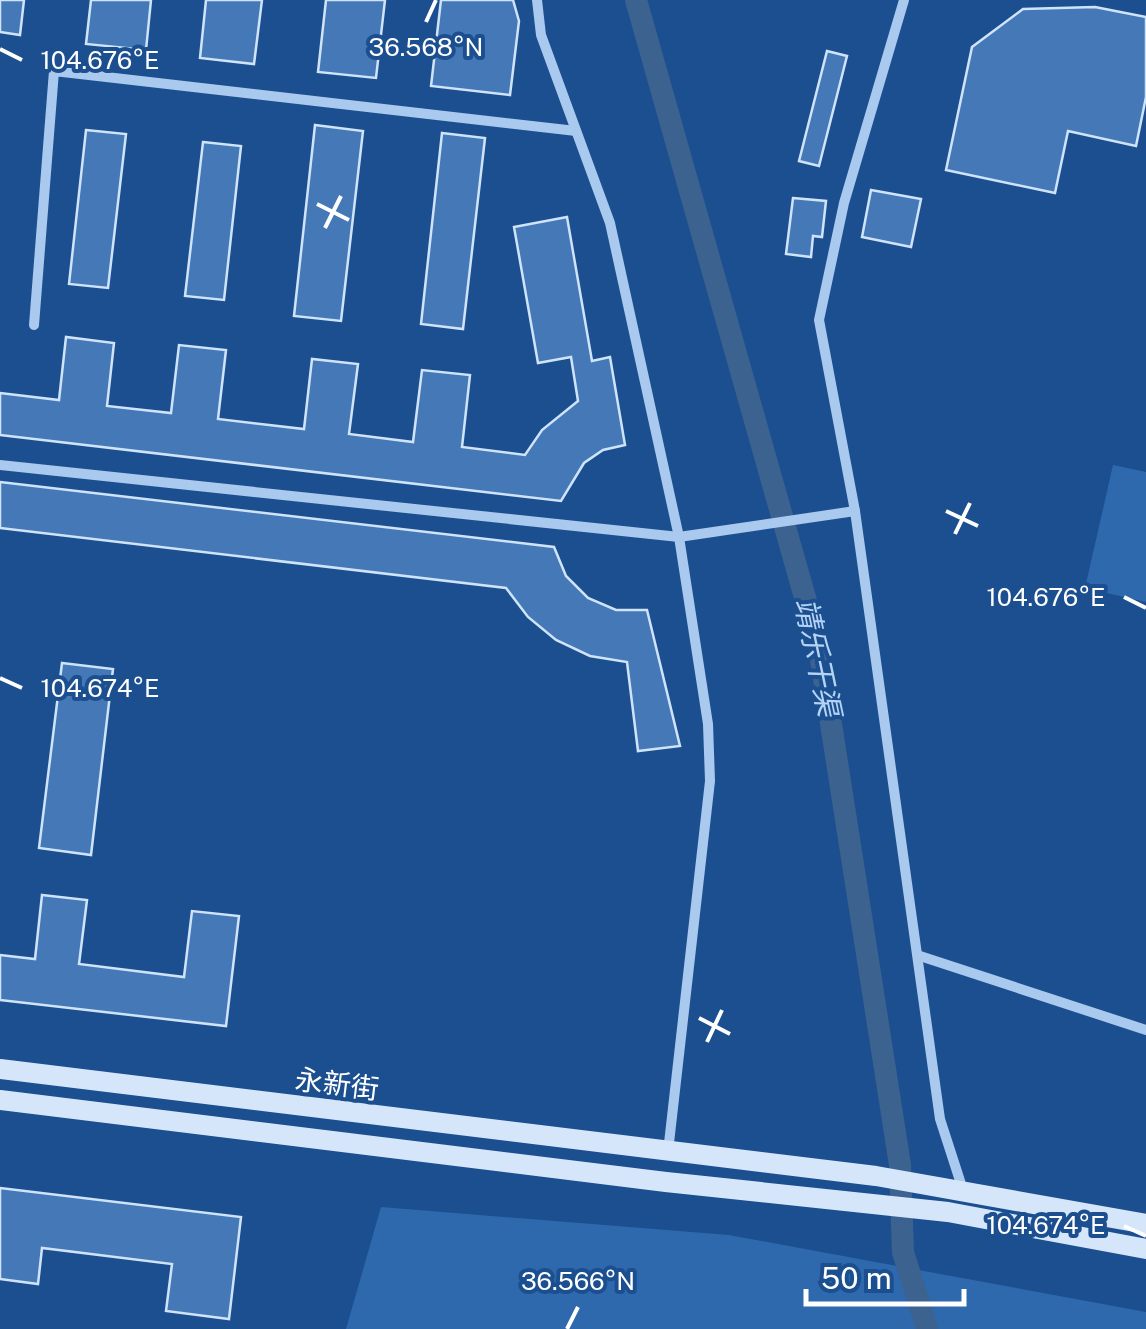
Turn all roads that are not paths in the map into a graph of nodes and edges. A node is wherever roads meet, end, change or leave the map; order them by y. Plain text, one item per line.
1 (537, 0) edge
2 (904, 0) edge
3 (576, 130) junction
4 (34, 324) dead end
5 (0, 465) edge
6 (855, 512) junction
7 (678, 537) junction
8 (920, 956) junction
9 (1146, 1030) edge
10 (0, 1069) edge
11 (0, 1100) edge
12 (668, 1153) junction
13 (666, 1182) junction
14 (955, 1189) junction
15 (1146, 1224) edge
16 (1146, 1249) edge

1 - 3 street
2 - 6 street
3 - 4 street
3 - 7 street
5 - 7 street
6 - 7 street
6 - 8 street
7 - 12 street
8 - 9 street
8 - 14 street
10 - 12 street, 永新街
11 - 13 street, 永新街
12 - 13 street
12 - 14 street, 永新街
13 - 16 street, 永新街
14 - 15 street, 永新街

